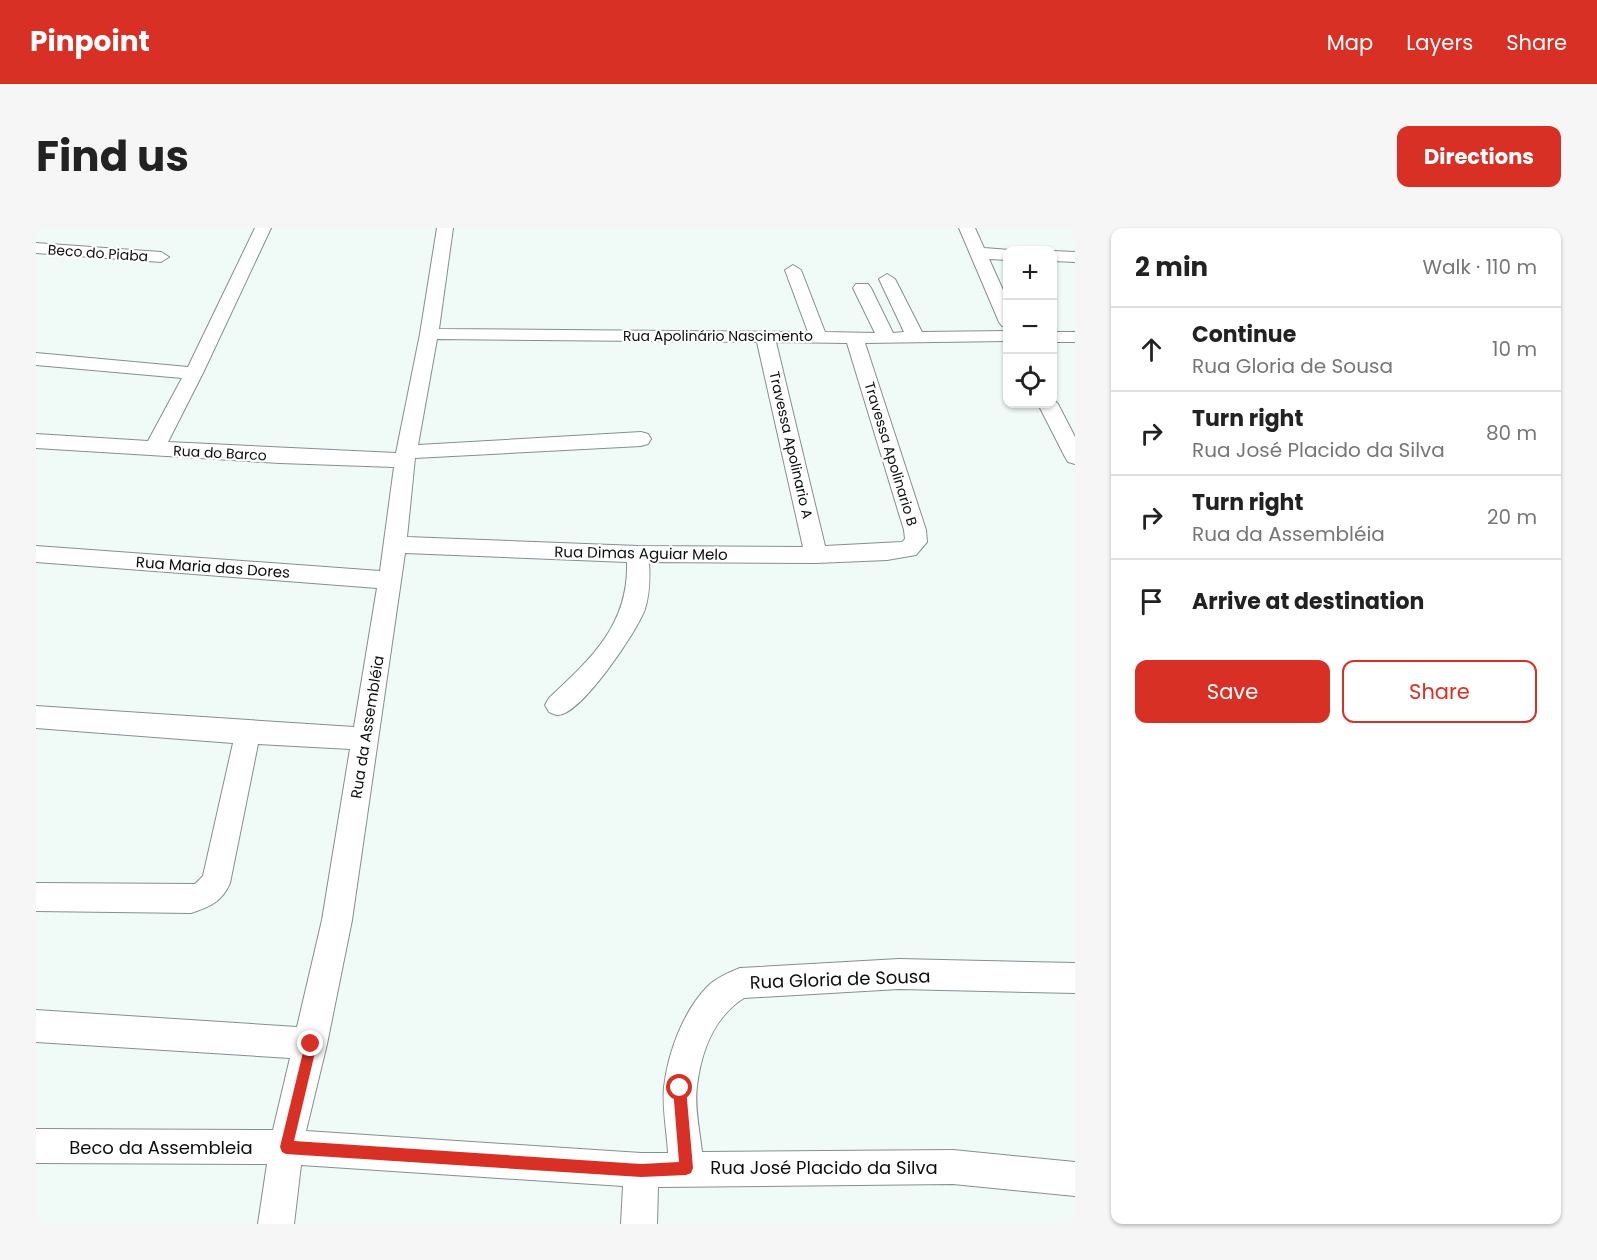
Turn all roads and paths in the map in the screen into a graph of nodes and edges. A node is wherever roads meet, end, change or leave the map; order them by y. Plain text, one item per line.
1 (263, 228) edge
2 (445, 228) edge
3 (967, 228) edge
4 (36, 248) edge
5 (979, 254) junction
6 (1003, 255) edge
7 (1057, 256) edge
8 (161, 257) dead end
9 (1075, 257) edge
10 (793, 270) dead end
11 (887, 279) dead end
12 (862, 288) dead end
13 (1003, 310) edge
14 (429, 334) junction
15 (765, 336) junction
16 (818, 336) junction
17 (1003, 336) edge
18 (1057, 336) edge
19 (854, 337) junction
20 (915, 337) junction
21 (1075, 337) edge
22 (887, 338) junction
23 (36, 360) edge
24 (195, 373) junction
25 (1050, 408) edge
26 (641, 439) dead end
27 (36, 441) edge
28 (154, 449) junction
29 (406, 456) junction
30 (1075, 457) edge
31 (396, 545) junction
32 (887, 552) joint
33 (36, 554) edge
34 (638, 554) junction
35 (816, 555) junction
36 (389, 580) junction
37 (558, 705) dead end
38 (36, 717) edge
39 (248, 734) junction
40 (364, 739) junction
41 (36, 897) edge
42 (1075, 978) edge
43 (36, 1026) edge
44 (311, 1044) junction
45 (36, 1146) edge
46 (286, 1147) junction
47 (686, 1168) junction
48 (641, 1170) junction
49 (1075, 1179) edge
50 (276, 1224) edge
51 (639, 1224) edge

1 - 24 street
2 - 14 street, Rua da Assembléia
3 - 5 street
4 - 8 street, Beco do Piaba
5 - 6 street
5 - 13 street
7 - 9 street
10 - 16 street
11 - 20 street
12 - 22 street
14 - 15 street, Rua Apolinário Nascimento
14 - 29 street, Rua da Assembléia
15 - 16 street, Rua Apolinário Nascimento
15 - 35 street, Travessa Apolinario A
16 - 19 street, Rua Apolinário Nascimento
17 - 20 street, Rua Apolinário Nascimento
18 - 21 street
19 - 22 street, Rua Apolinário Nascimento
19 - 32 street, Travessa Apolinario B
20 - 22 street, Rua Apolinário Nascimento
23 - 24 street
24 - 28 street
25 - 30 street
26 - 29 street, Rua do Barco
27 - 28 street, Rua do Barco
28 - 29 street, Rua do Barco
29 - 31 street, Rua da Assembléia
31 - 34 street, Rua Dimas Aguiar Melo
31 - 36 street, Rua da Assembléia
32 - 35 street, Rua Dimas Aguiar Melo
33 - 36 street, Rua Maria das Dores
34 - 35 street, Rua Dimas Aguiar Melo
34 - 37 street
36 - 40 street, Rua da Assembléia
38 - 39 street
39 - 40 street
39 - 41 street
40 - 44 street, Rua da Assembléia
42 - 47 street, Rua Gloria de Sousa
43 - 44 street
44 - 46 street, Rua da Assembléia
45 - 46 street, Beco da Assembleia
46 - 48 street, Rua José Placido da Silva
46 - 50 street, Rua da Assembléia
47 - 48 street, Rua José Placido da Silva
47 - 49 street, Rua José Placido da Silva
48 - 51 street

